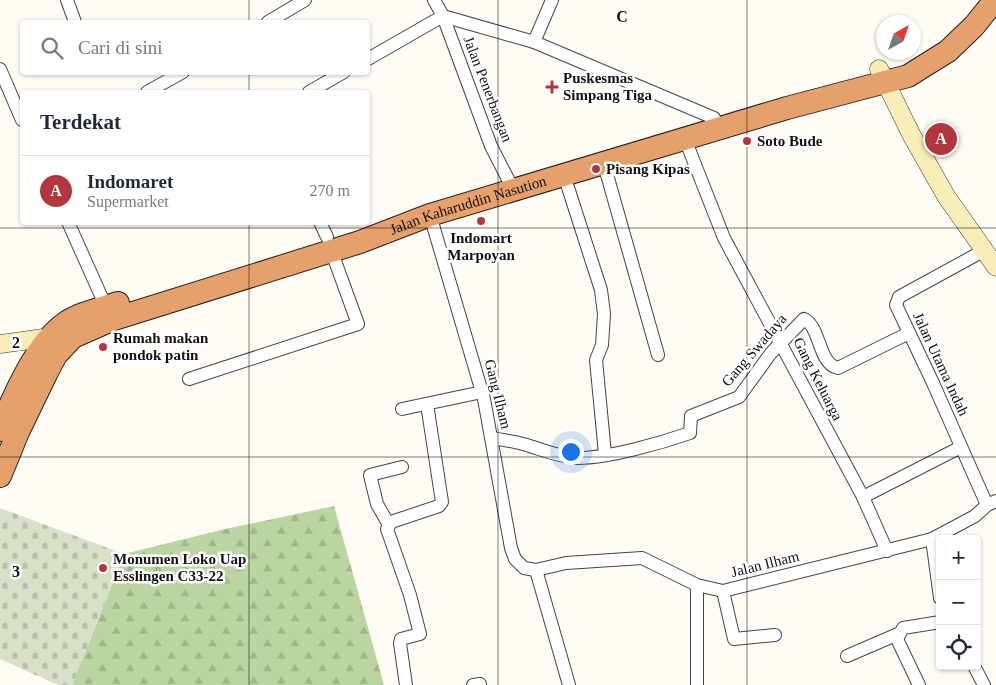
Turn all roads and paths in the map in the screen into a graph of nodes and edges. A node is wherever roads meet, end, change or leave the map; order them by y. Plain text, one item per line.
1 (67, 0) edge
2 (305, 0) edge
3 (434, 0) edge
4 (552, 0) edge
5 (978, 0) edge
6 (995, 0) edge
7 (284, 5) edge
8 (443, 16) junction
9 (73, 20) edge
10 (270, 20) edge
11 (534, 42) junction
12 (370, 58) edge
13 (0, 69) edge
14 (178, 75) edge
15 (339, 75) edge
16 (882, 76) junction
17 (151, 90) edge
18 (312, 90) edge
19 (20, 115) edge
20 (716, 124) junction
21 (685, 139) junction
22 (604, 164) junction
23 (564, 175) junction
24 (511, 185) junction
25 (430, 215) junction
26 (69, 225) edge
27 (369, 225) edge
28 (370, 225) edge
29 (326, 237) edge
30 (984, 251) junction
31 (996, 267) edge
32 (106, 307) junction
33 (909, 333) junction
34 (1, 342) edge
35 (57, 342) junction
36 (781, 343) junction
37 (658, 355) dead end
38 (189, 379) dead end
39 (482, 392) junction
40 (427, 404) junction
41 (402, 409) dead end
42 (0, 430) edge
43 (492, 438) junction
44 (961, 447) junction
45 (605, 454) junction
46 (402, 467) dead end
47 (0, 476) edge
48 (862, 497) junction
49 (992, 503) edge
50 (389, 525) junction
51 (932, 539) junction
52 (887, 551) junction
53 (536, 570) junction
54 (938, 580) edge
55 (697, 585) junction
56 (723, 591) junction
57 (936, 623) edge
58 (775, 634) dead end
59 (898, 634) junction
60 (847, 656) dead end
61 (976, 670) edge
62 (406, 685) edge
63 (569, 685) edge
64 (697, 685) edge
65 (920, 685) edge
66 (984, 685) edge

1 - 9 street
2 - 7 street
3 - 8 street, Jalan Penerbangan
4 - 11 street
5 - 16 highway, Jalan Kaharuddin Nasution
6 - 16 highway, Jalan Kaharuddin Nasution
7 - 10 street
8 - 11 street
8 - 12 street
8 - 24 street, Jalan Penerbangan
11 - 20 street
13 - 19 street
14 - 17 street
15 - 18 street
16 - 20 highway, Jalan Kaharuddin Nasution
16 - 30 main road
20 - 21 highway, Jalan Kaharuddin Nasution
20 - 24 highway, Jalan Kaharuddin Nasution
21 - 22 highway, Jalan Kaharuddin Nasution
21 - 36 street, Gang Keluarga
22 - 23 highway, Jalan Kaharuddin Nasution
22 - 37 street
23 - 24 highway, Jalan Kaharuddin Nasution
23 - 45 street
24 - 25 highway, Jalan Kaharuddin Nasution
24 - 28 highway, Jalan Kaharuddin Nasution
25 - 29 highway, Jalan Kaharuddin Nasution
25 - 39 street, Gang Ilham
26 - 32 street
27 - 29 highway, Jalan Kaharuddin Nasution
29 - 32 highway, Jalan Kaharuddin Nasution
29 - 35 highway, Jalan Kaharuddin Nasution
29 - 38 street
30 - 31 main road
30 - 33 street, Jalan Utama Indah
32 - 35 highway, Jalan Kaharuddin Nasution
33 - 36 street, Gang Swadaya
33 - 44 street, Jalan Utama Indah
34 - 35 main road
35 - 42 highway, Jalan Kaharuddin Nasution
35 - 47 highway, Jalan Kaharuddin Nasution
36 - 45 street, Gang Swadaya
36 - 48 street, Gang Keluarga
39 - 40 street
39 - 43 street, Gang Ilham
40 - 41 street
40 - 50 street
43 - 45 street, Gang Swadaya
43 - 53 street, Gang Ilham
44 - 48 street
44 - 49 street, Jalan Utama Indah
46 - 50 street
48 - 52 street, Gang Keluarga
49 - 51 street, Jalan Ilham
50 - 62 street
51 - 52 street, Jalan Ilham
51 - 54 street
52 - 56 street, Jalan Ilham
53 - 55 street, Jalan Ilham
53 - 63 street
55 - 56 street, Jalan Ilham
55 - 64 street
56 - 58 street
57 - 59 street
59 - 60 street
59 - 65 street
61 - 66 street

